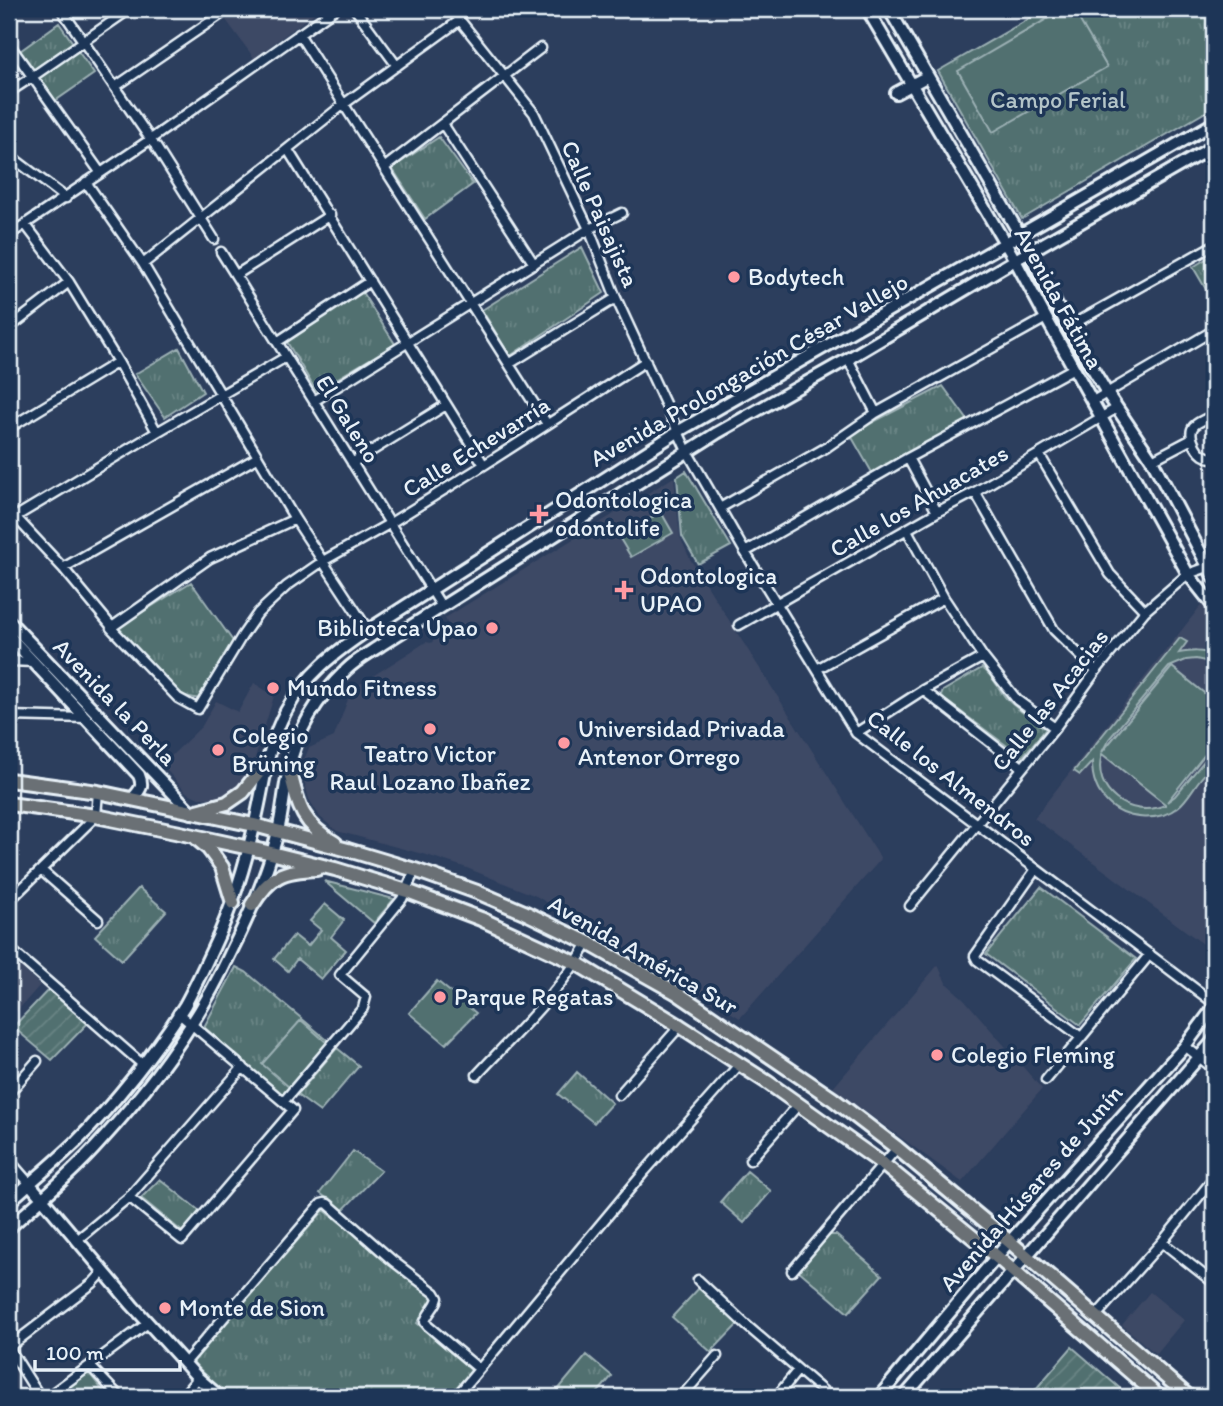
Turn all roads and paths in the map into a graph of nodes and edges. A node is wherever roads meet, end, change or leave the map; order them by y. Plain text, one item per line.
1 (61, 9) edge
2 (130, 9) edge
3 (335, 9) edge
4 (355, 9) edge
5 (451, 9) edge
6 (867, 9) edge
7 (889, 9) edge
8 (219, 15) dead end
9 (460, 20) junction
10 (299, 34) junction
11 (84, 42) junction
12 (9, 44) edge
13 (541, 48) dead end
14 (397, 66) junction
15 (504, 75) junction
16 (928, 76) junction
17 (32, 77) junction
18 (912, 84) junction
19 (115, 87) junction
20 (9, 92) edge
21 (896, 93) dead end
22 (344, 104) junction
23 (1214, 123) edge
24 (443, 124) junction
25 (153, 143) junction
26 (1214, 146) edge
27 (288, 150) junction
28 (9, 155) edge
29 (384, 169) junction
30 (100, 172) junction
31 (86, 181) junction
32 (66, 198) junction
33 (622, 213) dead end
34 (330, 215) junction
35 (201, 219) junction
36 (25, 224) junction
37 (589, 229) junction
38 (9, 235) edge
39 (1020, 235) junction
40 (214, 239) dead end
41 (1006, 244) junction
42 (1214, 245) edge
43 (220, 252) dead end
44 (1029, 253) junction
45 (1016, 260) junction
46 (143, 264) junction
47 (534, 264) junction
48 (956, 273) junction
49 (236, 275) junction
50 (370, 281) junction
51 (69, 282) junction
52 (965, 290) junction
53 (616, 298) junction
54 (470, 304) junction
55 (1046, 318) junction
56 (1068, 327) junction
57 (9, 328) edge
58 (1214, 330) edge
59 (277, 342) junction
60 (408, 343) junction
61 (286, 357) junction
62 (848, 359) junction
63 (646, 361) junction
64 (118, 362) junction
65 (509, 364) junction
66 (1074, 368) junction
67 (766, 382) junction
68 (1107, 393) junction
69 (221, 396) junction
70 (739, 397) junction
71 (314, 401) junction
72 (774, 401) junction
73 (1093, 401) junction
74 (446, 405) junction
75 (1117, 408) junction
76 (876, 413) junction
77 (1214, 415) edge
78 (1101, 417) junction
79 (547, 424) junction
80 (9, 428) edge
81 (679, 431) junction
82 (157, 432) junction
83 (717, 433) junction
84 (1192, 439) junction
85 (687, 451) junction
86 (1039, 454) junction
87 (258, 457) junction
88 (908, 458) junction
89 (1214, 458) edge
90 (1152, 460) junction
91 (352, 464) junction
92 (484, 465) junction
93 (975, 492) junction
94 (720, 508) junction
95 (937, 512) junction
96 (11, 516) edge
97 (295, 519) junction
98 (389, 524) junction
99 (907, 530) junction
100 (745, 552) junction
101 (323, 561) junction
102 (1208, 567) junction
103 (63, 568) junction
104 (1188, 574) junction
105 (1214, 578) edge
106 (430, 590) junction
107 (944, 598) junction
108 (777, 604) junction
109 (442, 607) junction
110 (1214, 607) edge
111 (1145, 611) junction
112 (9, 621) edge
113 (739, 625) dead end
114 (112, 627) junction
115 (368, 630) junction
116 (9, 636) edge
117 (983, 657) junction
118 (9, 661) edge
119 (34, 662) junction
120 (50, 665) junction
121 (817, 669) junction
122 (1096, 671) junction
123 (923, 690) junction
124 (9, 716) edge
125 (86, 718) junction
126 (1055, 728) junction
127 (856, 733) junction
128 (266, 763) junction
129 (1022, 767) junction
130 (289, 768) junction
131 (9, 780) edge
132 (98, 792) junction
133 (132, 799) junction
134 (9, 804) edge
135 (192, 813) junction
136 (96, 816) junction
137 (976, 824) junction
138 (254, 825) junction
139 (278, 831) junction
140 (193, 836) junction
141 (249, 848) junction
142 (348, 850) junction
143 (272, 853) junction
144 (335, 869) junction
145 (1036, 869) junction
146 (41, 870) junction
147 (415, 870) junction
148 (407, 891) junction
149 (9, 901) edge
150 (233, 903) junction
151 (252, 905) junction
152 (910, 906) dead end
153 (98, 920) dead end
154 (588, 943) junction
155 (9, 948) edge
156 (1150, 954) junction
157 (576, 963) junction
158 (1214, 1005) edge
159 (178, 1013) junction
160 (190, 1024) junction
161 (680, 1026) junction
162 (1081, 1037) junction
163 (1214, 1040) edge
164 (1185, 1046) junction
165 (1200, 1057) junction
166 (37, 1061) dead end
167 (142, 1065) junction
168 (739, 1065) junction
169 (243, 1067) junction
170 (1214, 1069) edge
171 (477, 1075) dead end
172 (1045, 1080) dead end
173 (9, 1093) edge
174 (619, 1095) dead end
175 (284, 1101) junction
176 (799, 1104) junction
177 (897, 1148) junction
178 (9, 1160) edge
179 (750, 1160) dead end
180 (884, 1165) junction
181 (1214, 1178) edge
182 (29, 1183) junction
183 (130, 1197) junction
184 (42, 1199) junction
185 (9, 1202) edge
186 (9, 1228) edge
187 (77, 1240) junction
188 (1010, 1242) junction
189 (1162, 1242) junction
190 (1026, 1256) junction
191 (997, 1257) junction
192 (792, 1271) dead end
193 (1013, 1271) junction
194 (103, 1272) junction
195 (698, 1280) dead end
196 (1214, 1283) edge
197 (1095, 1317) junction
198 (148, 1322) junction
199 (9, 1348) edge
200 (717, 1356) dead end
201 (185, 1363) junction
202 (90, 1366) junction
203 (479, 1369) junction
204 (798, 1370) junction
205 (198, 1378) junction
206 (685, 1396) edge
207 (40, 1397) edge
208 (47, 1397) edge
209 (120, 1397) edge
210 (182, 1397) edge
211 (220, 1397) edge
212 (456, 1397) edge
213 (776, 1397) edge
214 (830, 1397) edge
215 (879, 1397) edge
216 (904, 1397) edge
217 (1159, 1397) edge
218 (1189, 1397) edge

1 - 11 street
2 - 11 street
3 - 10 street
4 - 14 street
5 - 9 street, Calle Paisajista
6 - 18 main road, Avenida Fátima
7 - 16 main road, Avenida Fátima
8 - 19 street
9 - 14 street
9 - 15 street, Calle Paisajista
10 - 22 street
10 - 25 street
11 - 17 street
11 - 19 street
12 - 17 street
13 - 15 street
14 - 22 street
15 - 24 street
15 - 37 street, Calle Paisajista
16 - 18 main road
16 - 39 main road, Avenida Fátima
17 - 20 street
17 - 30 street
18 - 21 main road
18 - 41 main road, Avenida Fátima
19 - 25 street
22 - 27 street
22 - 29 street
23 - 39 main road, Avenida Prolongación César Vallejo
24 - 29 street
24 - 47 street
25 - 30 street
25 - 35 street
26 - 44 main road, Avenida Prolongación César Vallejo
27 - 34 street
27 - 35 street
28 - 32 street
29 - 54 street
30 - 31 street
31 - 32 street
31 - 46 street
32 - 36 street
33 - 37 street
34 - 49 street
34 - 50 street
35 - 40 street
35 - 46 street
36 - 38 street
36 - 51 street
37 - 47 street
37 - 53 street, Calle Paisajista
39 - 41 main road, Avenida Prolongación César Vallejo
39 - 44 main road, Avenida Fátima
41 - 45 main road, Avenida Fátima
41 - 48 main road, Avenida Prolongación César Vallejo
42 - 56 street
43 - 49 street, El Galeno
44 - 45 main road, Avenida Prolongación César Vallejo
44 - 56 main road, Avenida Fátima
45 - 52 main road, Avenida Prolongación César Vallejo
45 - 55 main road, Avenida Fátima
46 - 69 street
47 - 54 street
48 - 52 main road
48 - 67 main road, Avenida Prolongación César Vallejo
49 - 59 street, El Galeno
50 - 59 street
50 - 60 street
51 - 57 street
51 - 64 street
52 - 62 main road, Avenida Prolongación César Vallejo
53 - 63 street, Calle Paisajista
53 - 65 street
54 - 60 street
54 - 65 street
55 - 66 main road, Avenida Fátima
55 - 76 street
56 - 68 main road, Avenida Fátima
58 - 68 street
59 - 61 street, El Galeno
60 - 71 street
60 - 74 street
61 - 69 street
61 - 71 street, El Galeno
62 - 72 main road, Avenida Prolongación César Vallejo
62 - 76 street
63 - 79 street, Calle Echevarría
63 - 81 street, Calle Paisajista
64 - 80 street
64 - 82 street
65 - 79 street
66 - 73 main road, Avenida Fátima
66 - 88 street
67 - 70 main road, Avenida Prolongación César Vallejo
67 - 72 main road
68 - 73 street
68 - 75 main road, Avenida Fátima
69 - 82 street
69 - 87 street
70 - 81 main road, Avenida Prolongación César Vallejo
70 - 83 main road
71 - 91 street, El Galeno
72 - 83 main road, Avenida Prolongación César Vallejo
73 - 78 main road, Avenida Fátima
74 - 91 street
74 - 92 street
75 - 78 street, Calle los Ahuacates
75 - 90 main road, Avenida Fátima
76 - 94 street
77 - 84 street
78 - 86 street, Calle los Ahuacates
78 - 104 main road, Avenida Fátima
79 - 92 street, Calle Echevarría
81 - 85 street, Calle Paisajista
81 - 106 main road, Avenida Prolongación César Vallejo
82 - 96 street
83 - 85 main road, Avenida Prolongación César Vallejo
84 - 89 street
84 - 90 street
85 - 94 street, Calle los Almendros
85 - 109 main road, Avenida Prolongación César Vallejo
86 - 93 street, Calle los Ahuacates
86 - 111 street
87 - 97 street
87 - 103 street
88 - 95 street
88 - 100 street
90 - 102 main road, Avenida Fátima
91 - 98 street, El Galeno
92 - 98 street, Calle Echevarría
93 - 95 street, Calle los Ahuacates
93 - 122 street
94 - 100 street, Calle los Almendros
95 - 99 street, Calle los Ahuacates
96 - 103 street
97 - 101 street
97 - 114 street
98 - 101 street, Calle Echevarría
98 - 106 street, El Galeno
99 - 107 street
99 - 108 street, Calle los Ahuacates
100 - 108 street, Calle los Almendros
101 - 114 street, Calle Echevarría
101 - 115 street
102 - 104 street, Calle las Acacias
102 - 105 main road, Avenida Fátima
103 - 114 street
104 - 110 main road, Avenida Fátima
104 - 111 street, Calle las Acacias
106 - 109 street, El Galeno
106 - 115 main road, Avenida Prolongación César Vallejo
107 - 117 street
107 - 121 street
108 - 113 street, Calle los Ahuacates
108 - 121 street, Calle los Almendros
109 - 130 main road, Avenida Prolongación César Vallejo
111 - 122 street, Calle las Acacias
112 - 120 main road, Avenida la Perla
115 - 128 main road, Avenida Prolongación César Vallejo
116 - 119 main road, Avenida la Perla
117 - 123 street
117 - 126 street
118 - 119 street
119 - 120 street
119 - 125 main road, Avenida la Perla
120 - 135 main road, Avenida la Perla
121 - 127 street, Calle los Almendros
122 - 126 street, Calle las Acacias
123 - 127 street
123 - 129 street
124 - 125 street
125 - 133 main road, Avenida la Perla
126 - 129 street, Calle las Acacias
127 - 137 street, Calle los Almendros
128 - 130 main road
128 - 135 main road
128 - 138 main road, Avenida Prolongación César Vallejo
129 - 137 street, Calle las Acacias
130 - 139 main road, Avenida Prolongación César Vallejo
130 - 142 main road
131 - 132 main road, Avenida América Sur
132 - 133 main road, Avenida América Sur
132 - 136 street
133 - 135 main road, Avenida América Sur
134 - 136 main road, Avenida América Sur
135 - 138 main road, Avenida América Sur
136 - 140 main road, Avenida América Sur
136 - 146 street
137 - 145 street, Calle los Almendros
137 - 152 street, Calle las Acacias
138 - 139 main road, Avenida América Sur
138 - 141 main road, Avenida Prolongación César Vallejo
139 - 142 main road, Avenida América Sur
139 - 143 main road, Avenida Prolongación César Vallejo
140 - 141 main road, Avenida América Sur
140 - 150 main road
141 - 143 main road, Avenida América Sur
141 - 150 main road, Avenida Prolongación César Vallejo
142 - 147 main road, Avenida América Sur
143 - 144 main road, Avenida América Sur
143 - 151 main road, Avenida Prolongación César Vallejo
144 - 148 main road, Avenida América Sur
144 - 151 main road
145 - 156 street, Calle los Almendros
145 - 162 street
146 - 149 street
146 - 153 street
147 - 148 street
147 - 154 main road, Avenida América Sur
148 - 157 main road, Avenida América Sur
148 - 175 street
150 - 159 main road, Avenida Prolongación César Vallejo
151 - 160 main road, Avenida Prolongación César Vallejo
154 - 157 street
154 - 177 main road, Avenida América Sur
155 - 167 street
156 - 158 street, Calle los Almendros
156 - 162 street
157 - 161 main road, Avenida América Sur
157 - 171 street
158 - 164 main road, Avenida Húsares de Junín
159 - 160 street
159 - 167 main road, Avenida Prolongación César Vallejo
160 - 169 street
160 - 184 main road, Avenida Prolongación César Vallejo
161 - 168 main road, Avenida América Sur
161 - 174 street
162 - 172 street
163 - 165 main road, Avenida Húsares de Junín
164 - 165 street
164 - 188 main road, Avenida Húsares de Junín
165 - 170 street
165 - 190 main road, Avenida Húsares de Junín
166 - 173 street
167 - 182 main road, Avenida Prolongación César Vallejo
168 - 176 main road, Avenida América Sur
168 - 203 street
169 - 175 street
169 - 183 street
175 - 183 street
176 - 179 street
176 - 180 main road, Avenida América Sur
177 - 180 street
177 - 188 main road, Avenida América Sur
178 - 182 street
180 - 191 main road, Avenida América Sur
180 - 192 street
181 - 189 street
182 - 184 main road
182 - 185 main road, Avenida Prolongación César Vallejo
183 - 187 street
184 - 186 main road, Avenida Prolongación César Vallejo
184 - 187 main road
187 - 194 main road
188 - 190 main road, Avenida América Sur
188 - 191 main road, Avenida Húsares de Junín
189 - 196 street
189 - 197 street
190 - 193 main road, Avenida Húsares de Junín
190 - 197 main road, Avenida América Sur
191 - 193 main road, Avenida América Sur
191 - 215 main road, Avenida Húsares de Junín
193 - 216 main road, Avenida Húsares de Junín
193 - 217 main road, Avenida América Sur
194 - 198 main road
194 - 199 street
195 - 204 street
197 - 218 main road, Avenida América Sur
198 - 201 main road
198 - 202 street
199 - 207 street
200 - 206 street
201 - 203 street
201 - 205 main road
202 - 208 street
202 - 209 street
203 - 212 street
204 - 213 street
204 - 214 street
205 - 210 street
205 - 211 main road

